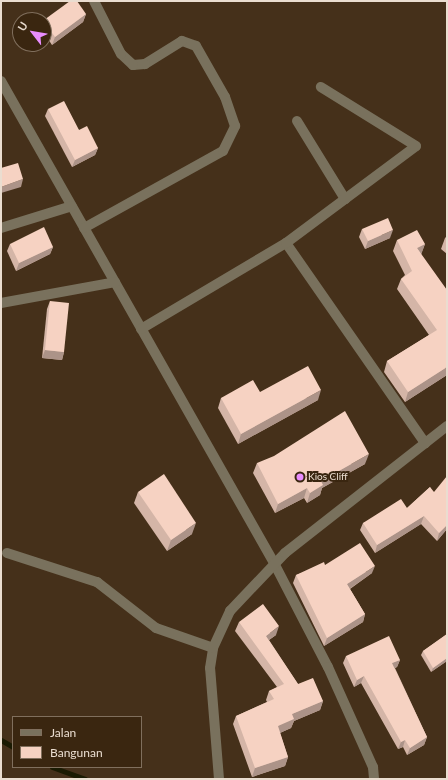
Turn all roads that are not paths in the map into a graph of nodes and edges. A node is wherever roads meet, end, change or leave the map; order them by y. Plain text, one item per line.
1 (94, 1) edge
2 (1, 81) edge
3 (321, 87) dead end
4 (297, 121) dead end
5 (345, 199) junction
6 (72, 206) junction
7 (1, 228) edge
8 (84, 228) junction
9 (286, 243) junction
10 (114, 282) junction
11 (1, 303) edge
12 (141, 329) junction
13 (447, 426) edge
14 (425, 443) junction
15 (7, 554) dead end
16 (274, 563) junction
17 (213, 648) junction
18 (219, 779) edge
19 (374, 779) edge

1 - 8 street
2 - 6 street
3 - 5 street
4 - 5 street
5 - 9 street
6 - 7 street
6 - 8 street
8 - 10 street
9 - 12 street
9 - 14 street
10 - 11 street
10 - 12 street
12 - 16 street
13 - 14 street
14 - 16 street
15 - 17 street
16 - 17 street
16 - 19 street
17 - 18 street

